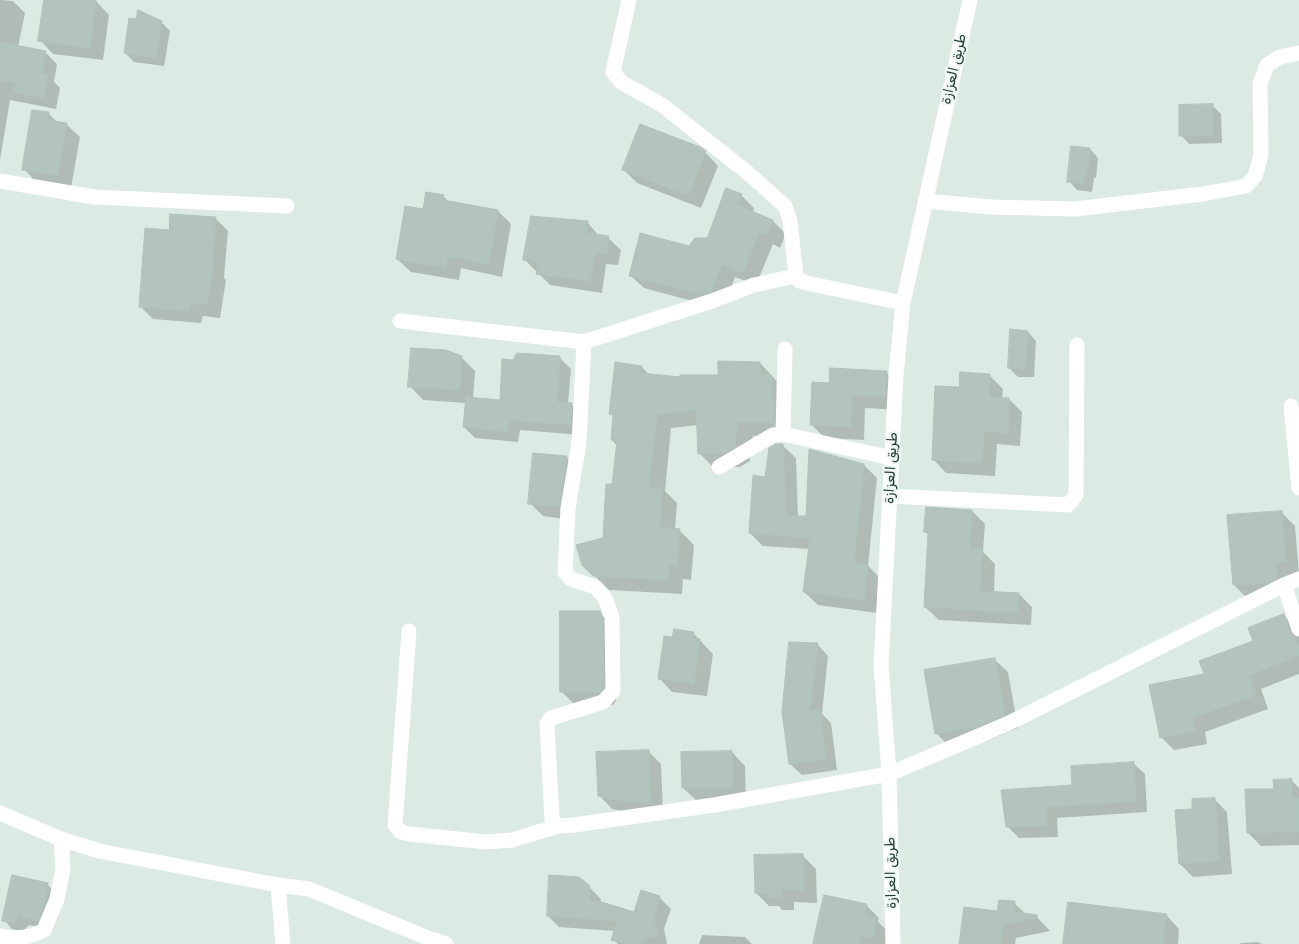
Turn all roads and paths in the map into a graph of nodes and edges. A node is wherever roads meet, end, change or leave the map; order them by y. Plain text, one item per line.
1 (629, 0) edge
2 (970, 0) edge
3 (1299, 53) edge
4 (0, 182) edge
5 (925, 201) junction
6 (287, 206) dead end
7 (796, 276) junction
8 (903, 303) junction
9 (400, 321) dead end
10 (584, 342) junction
11 (1077, 345) dead end
12 (785, 349) dead end
13 (1291, 406) dead end
14 (783, 434) junction
15 (892, 458) junction
16 (719, 467) dead end
17 (1299, 488) edge
18 (890, 496) junction
19 (1299, 579) edge
20 (1284, 584) junction
21 (1299, 629) edge
22 (409, 631) dead end
23 (889, 774) junction
24 (0, 813) edge
25 (558, 826) junction
26 (61, 839) junction
27 (278, 885) junction
28 (0, 936) edge
29 (283, 944) edge
30 (446, 944) edge
31 (893, 944) edge

1 - 7 street
2 - 5 street, طريق العزازة
3 - 5 street
4 - 6 street
5 - 8 street, طريق العزازة
7 - 8 street
7 - 10 street
8 - 15 street, طريق العزازة
9 - 10 street
10 - 25 street
11 - 18 street
12 - 14 street
13 - 17 street
14 - 15 street
14 - 16 street
15 - 18 street, طريق العزازة
18 - 23 street, طريق العزازة
19 - 20 street
20 - 21 street
20 - 23 street
22 - 25 street
23 - 25 street
23 - 31 street, طريق العزازة
24 - 26 street
26 - 27 street
26 - 28 street
27 - 29 street
27 - 30 street

